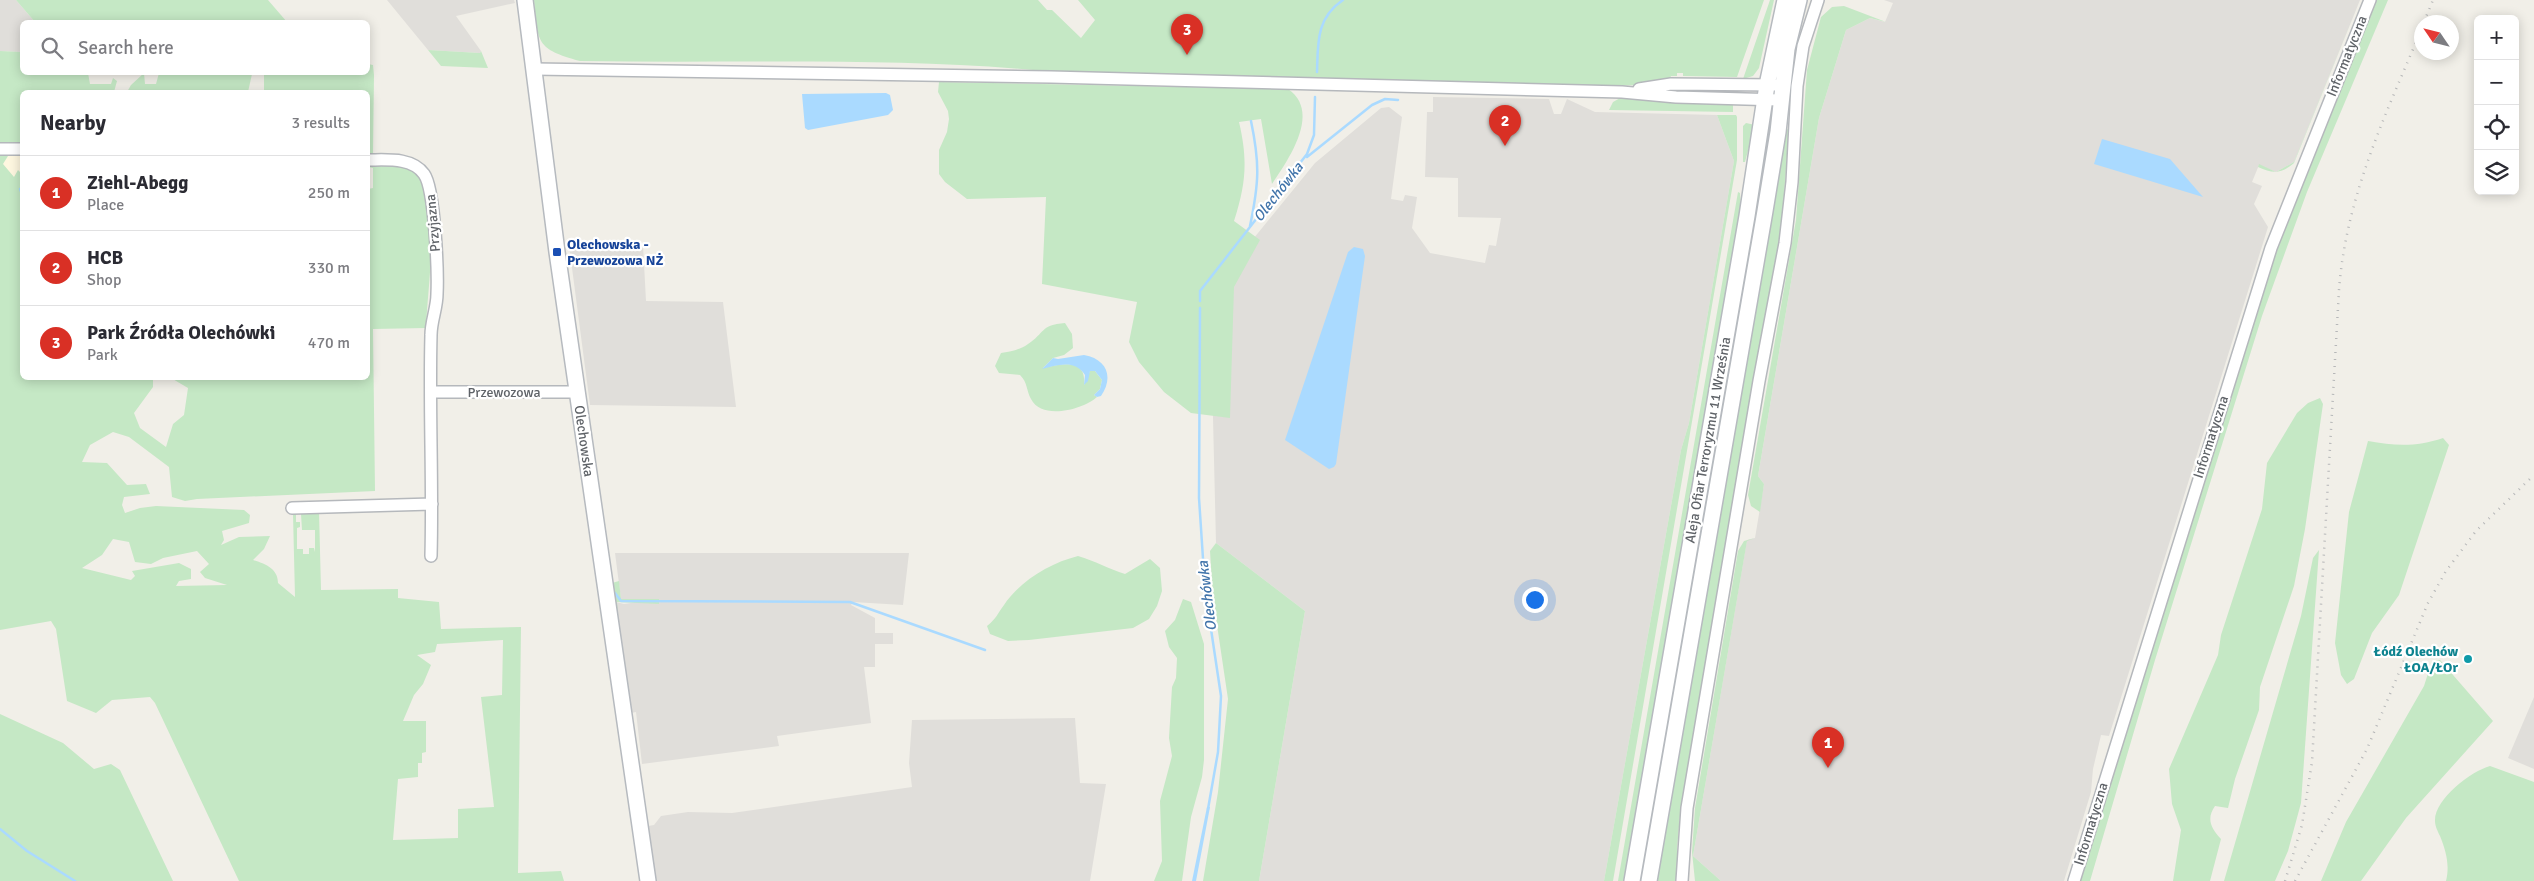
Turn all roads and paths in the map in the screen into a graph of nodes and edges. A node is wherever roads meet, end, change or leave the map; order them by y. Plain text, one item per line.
1 (525, 0) edge
2 (1785, 0) edge
3 (1799, 0) edge
4 (1818, 0) edge
5 (2370, 0) edge
6 (534, 69) junction
7 (1765, 92) junction
8 (1782, 93) junction
9 (0, 149) edge
10 (20, 150) edge
11 (370, 160) edge
12 (431, 392) junction
13 (578, 392) junction
14 (432, 504) junction
15 (292, 508) dead end
16 (431, 556) dead end
17 (1683, 862) junction
18 (648, 881) edge
19 (1632, 881) edge
20 (1649, 881) edge
21 (1682, 881) edge
22 (1688, 881) edge
23 (2074, 881) edge

1 - 6 street, Olechowska
2 - 7 street, Aleja Ofiar Terroryzmu 11 Września
3 - 8 street, Aleja Ofiar Terroryzmu 11 Września
4 - 17 street
5 - 23 street, Informatyczna
6 - 7 street
6 - 13 street, Olechowska
7 - 8 street
7 - 19 street, Aleja Ofiar Terroryzmu 11 Września
8 - 20 street, Aleja Ofiar Terroryzmu 11 Września
9 - 10 street
11 - 12 street, Przyjazna
12 - 13 street, Przewozowa
12 - 14 street
13 - 18 street, Olechowska
14 - 15 street
14 - 16 street
17 - 21 street
17 - 22 street

